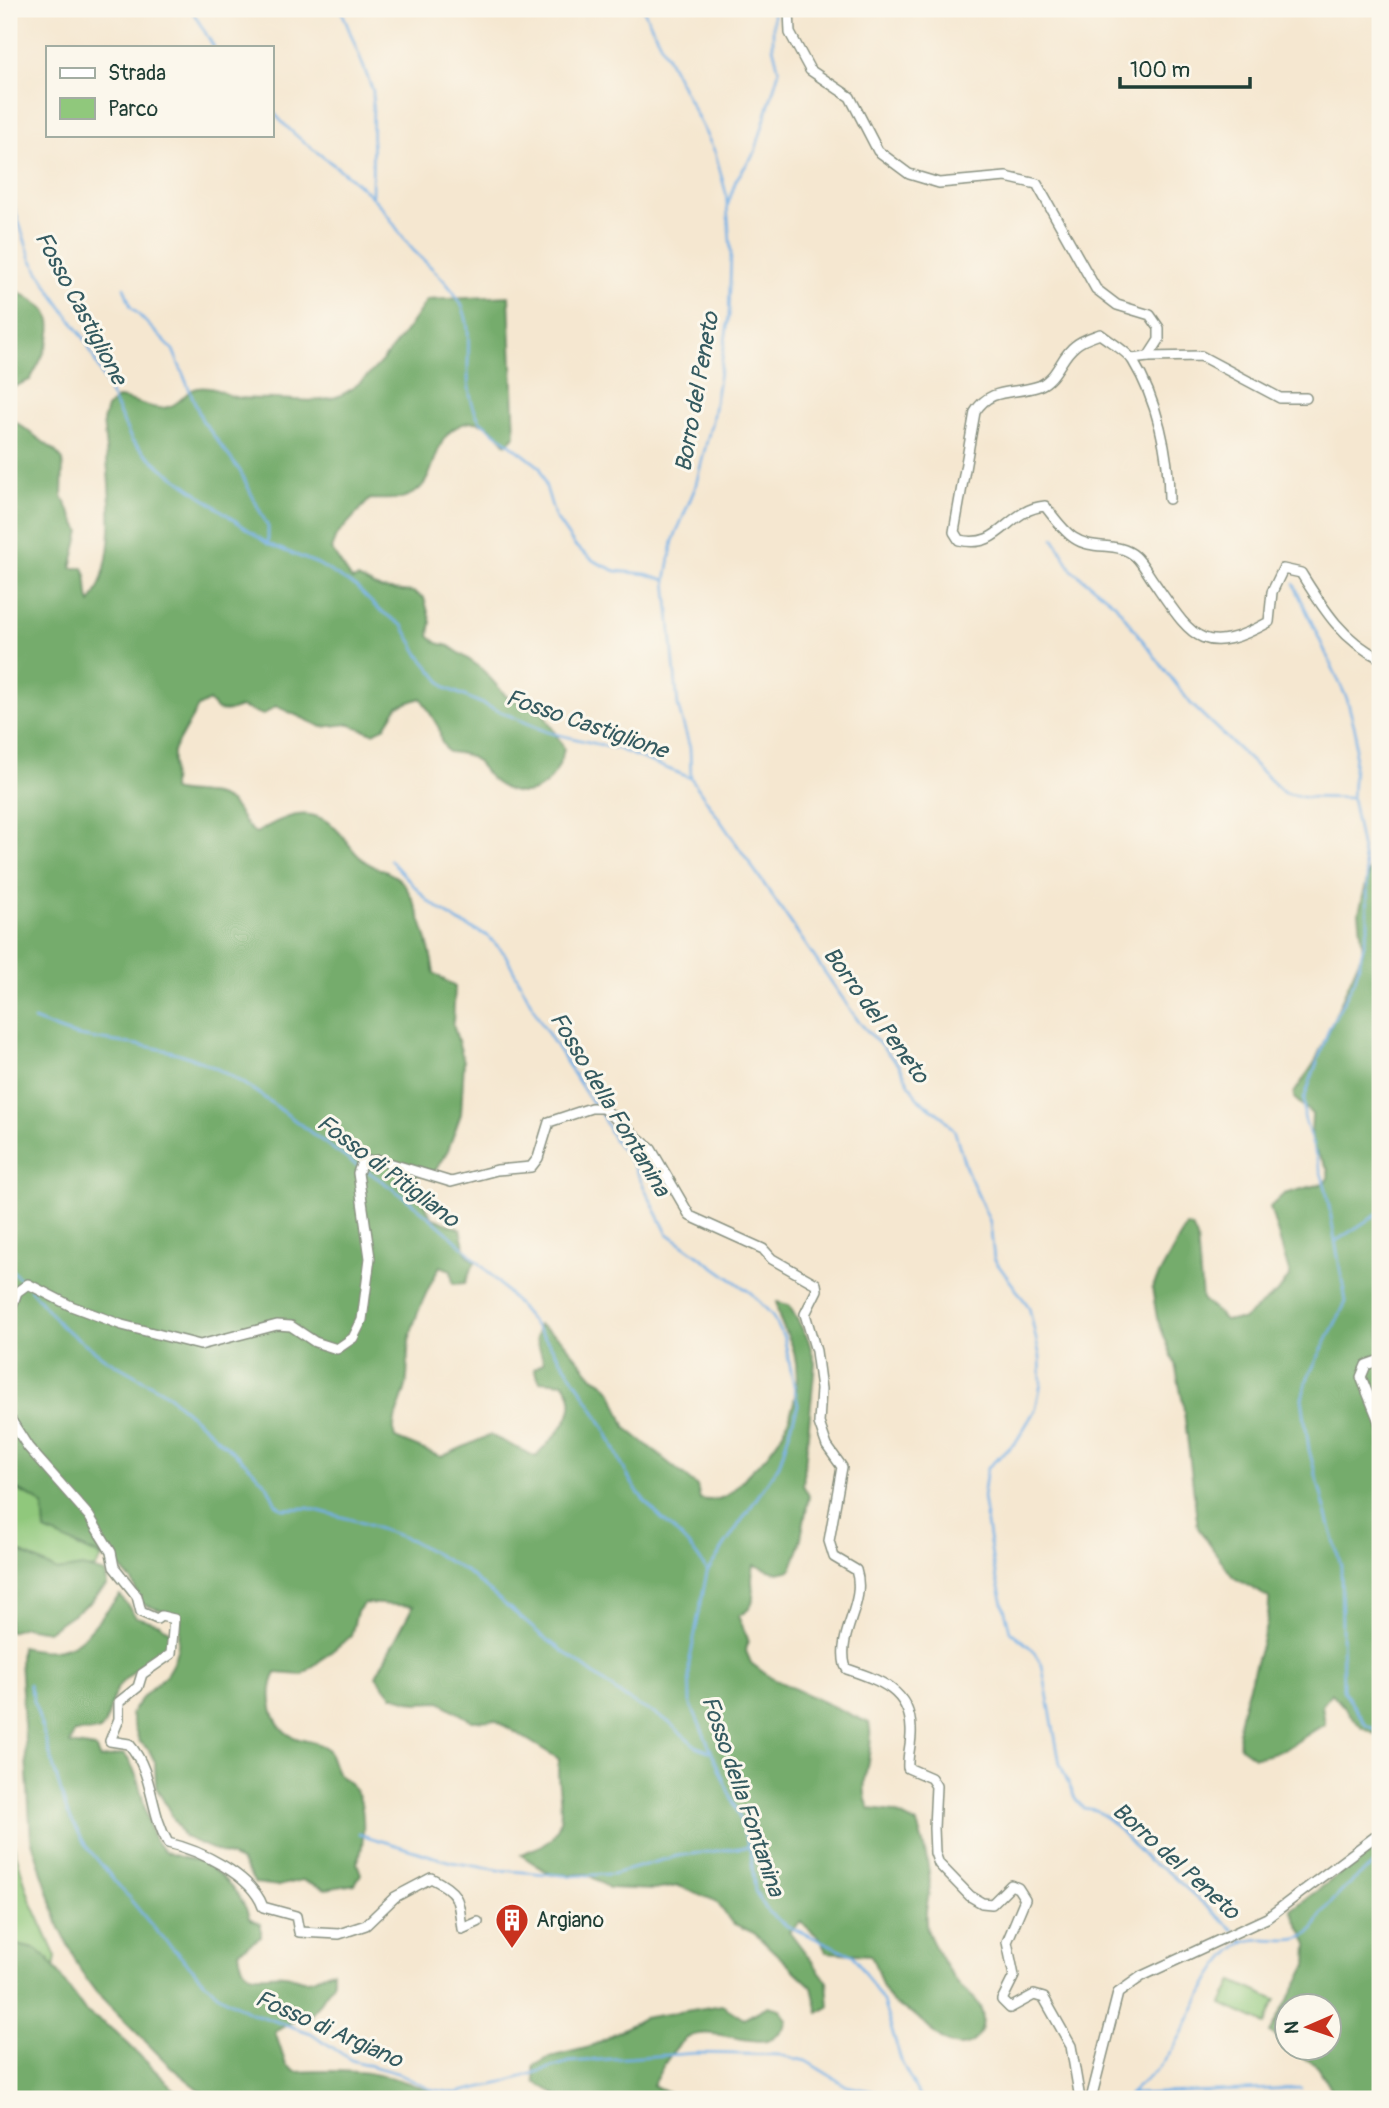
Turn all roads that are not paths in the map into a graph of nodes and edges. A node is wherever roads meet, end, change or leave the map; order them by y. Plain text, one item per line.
1 (789, 9) edge
2 (1148, 358) junction
3 (1132, 359) junction
4 (1306, 398) dead end
5 (1169, 499) dead end
6 (1380, 658) edge
7 (9, 1315) edge
8 (1380, 1360) edge
9 (9, 1417) edge
10 (1380, 1424) edge
11 (1380, 1833) edge
12 (478, 1922) dead end
13 (1080, 2099) edge
14 (1091, 2099) edge

1 - 2 street
2 - 3 street
2 - 4 street
3 - 5 street
3 - 6 street
7 - 13 street
8 - 10 street
9 - 12 street
11 - 14 street

